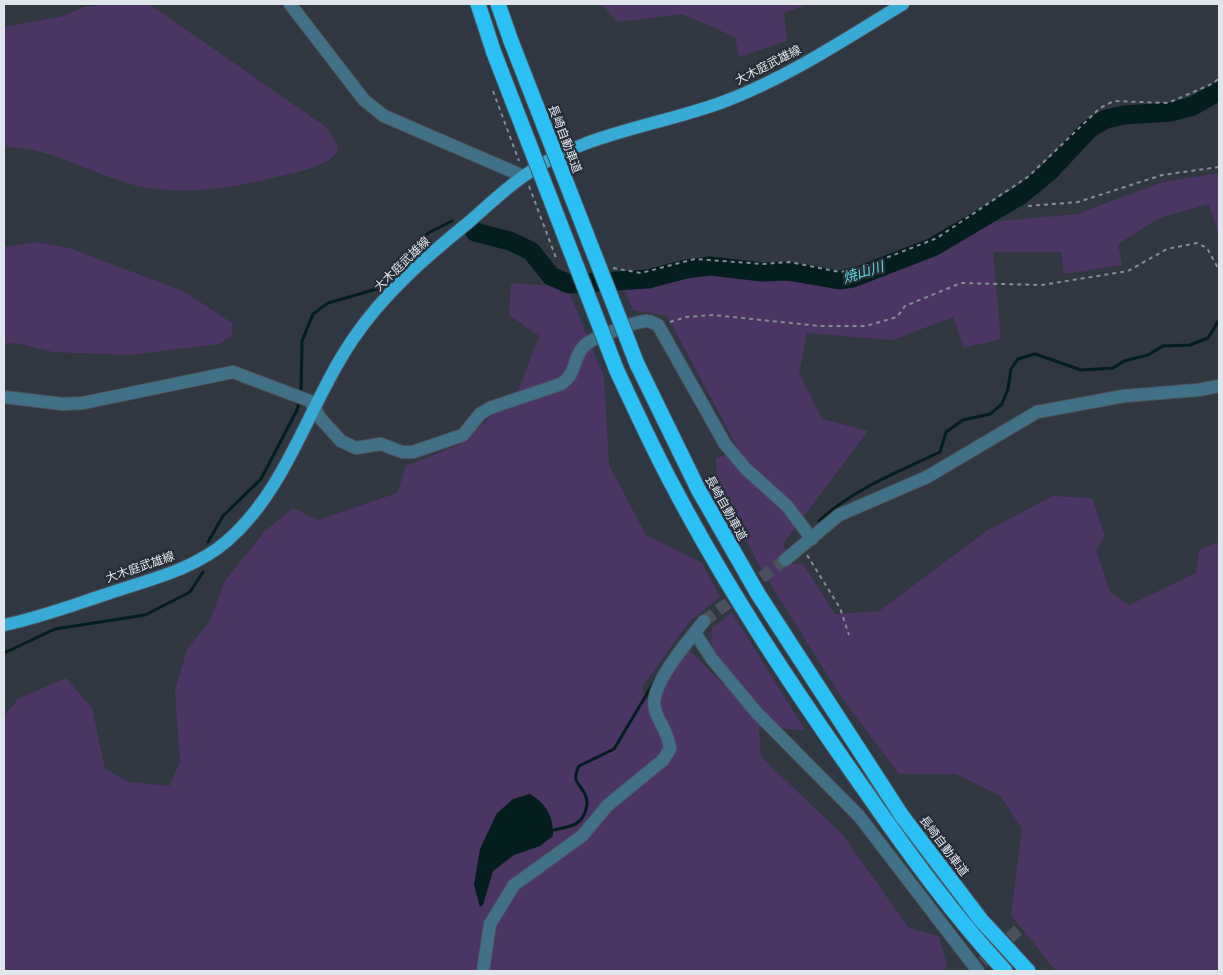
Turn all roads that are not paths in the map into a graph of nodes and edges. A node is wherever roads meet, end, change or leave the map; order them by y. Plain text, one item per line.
1 (290, 4) edge
2 (478, 4) edge
3 (498, 4) edge
4 (903, 4) edge
5 (522, 176) junction
6 (1219, 386) edge
7 (4, 397) edge
8 (315, 408) junction
9 (807, 543) junction
10 (786, 560) tunnel mouth
11 (704, 621) tunnel mouth
12 (4, 626) edge
13 (695, 633) junction
14 (978, 967) edge
15 (483, 971) edge
16 (1005, 971) edge
17 (1028, 971) edge

1 - 5 street
2 - 16 highway, bridge
3 - 17 highway, 長崎自動車道, bridge
4 - 5 main road, 大木庭武雄線
5 - 8 main road, 大木庭武雄線
6 - 9 street
7 - 8 street
8 - 9 street
8 - 12 main road, 大木庭武雄線
9 - 10 street
11 - 13 street
13 - 14 street
13 - 15 street

